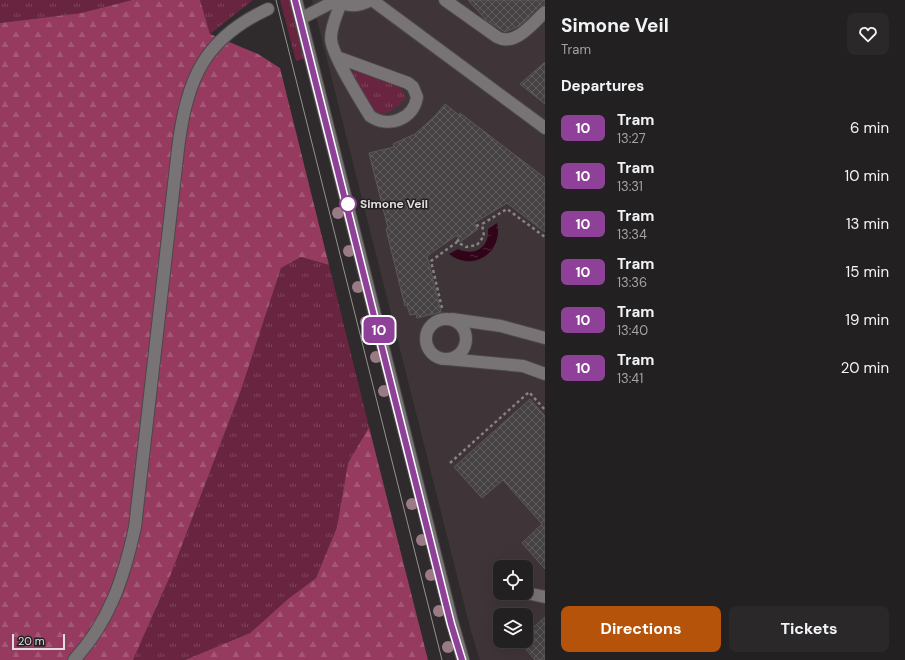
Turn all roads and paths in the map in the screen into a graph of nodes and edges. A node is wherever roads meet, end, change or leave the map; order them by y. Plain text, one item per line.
1 (296, 0) edge
2 (371, 0) edge
3 (445, 0) edge
4 (338, 1) edge
5 (268, 9) dead end
6 (545, 12) edge
7 (302, 18) junction
8 (338, 57) junction
9 (545, 128) edge
10 (482, 224) junction
11 (476, 226) dead end
12 (545, 237) edge
13 (459, 238) dead end
14 (458, 242) junction
15 (448, 318) junction
16 (545, 338) edge
17 (448, 359) junction
18 (545, 374) edge
19 (545, 410) edge
20 (450, 463) dead end
21 (533, 594) edge
22 (545, 597) edge
23 (74, 660) edge
24 (463, 660) edge

1 - 7 street
2 - 4 street
2 - 9 street
3 - 6 street
4 - 7 street
4 - 8 street
5 - 23 street
7 - 24 street
8 - 8 street
10 - 11 path
10 - 12 path
10 - 14 path
13 - 14 path
14 - 15 path
15 - 16 street
15 - 17 street
15 - 17 street
17 - 18 street
19 - 20 path
21 - 22 street

